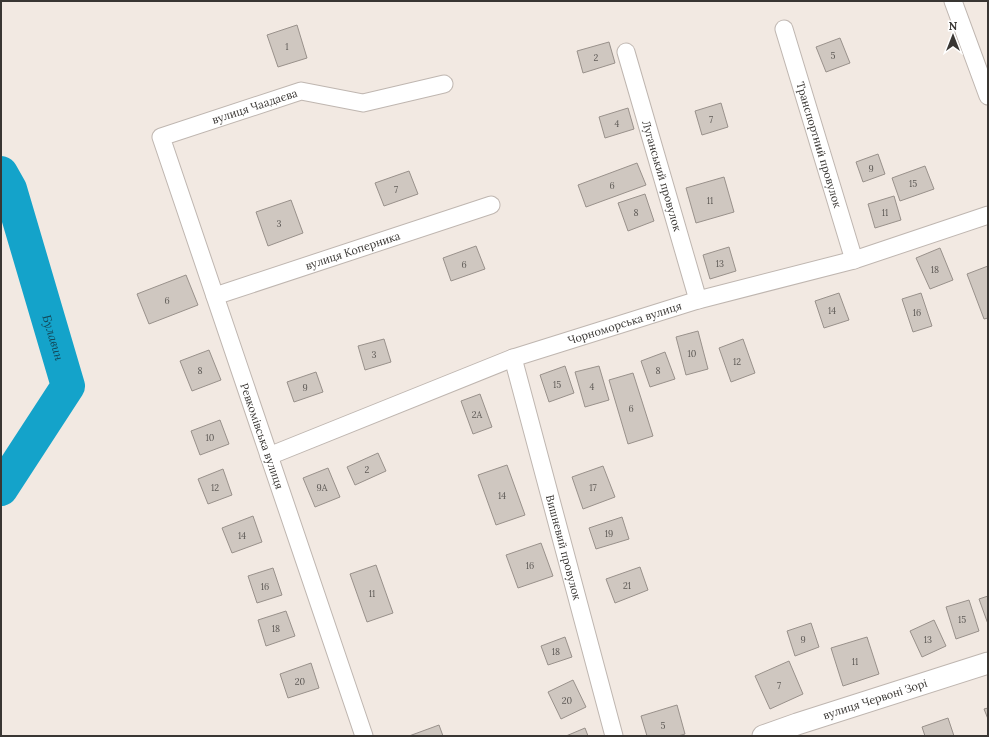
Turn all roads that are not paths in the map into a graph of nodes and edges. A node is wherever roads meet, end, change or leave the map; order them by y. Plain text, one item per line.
1 (953, 1) edge
2 (784, 29) dead end
3 (626, 52) dead end
4 (444, 84) dead end
5 (988, 96) edge
6 (161, 137) joint
7 (491, 205) dead end
8 (988, 215) edge
9 (854, 260) junction
10 (215, 296) junction
11 (698, 300) junction
12 (513, 358) junction
13 (269, 456) junction
14 (988, 663) edge
15 (364, 736) edge
16 (614, 736) edge
17 (763, 736) edge

1 - 5 street
2 - 9 street, Транспортний провулок
3 - 11 street, Луганський провулок
4 - 6 street, вулиця Чаадаєва
6 - 10 street, Ревкомівська вулиця
7 - 10 street, вулиця Коперника
8 - 9 street, Чорноморська вулиця
9 - 11 street, Чорноморська вулиця
10 - 13 street, Ревкомівська вулиця
11 - 12 street, Чорноморська вулиця
12 - 13 street, Чорноморська вулиця
12 - 16 street, Вишневий провулок
13 - 15 street, Ревкомівська вулиця
14 - 17 street, вулиця Червоні Зорі

